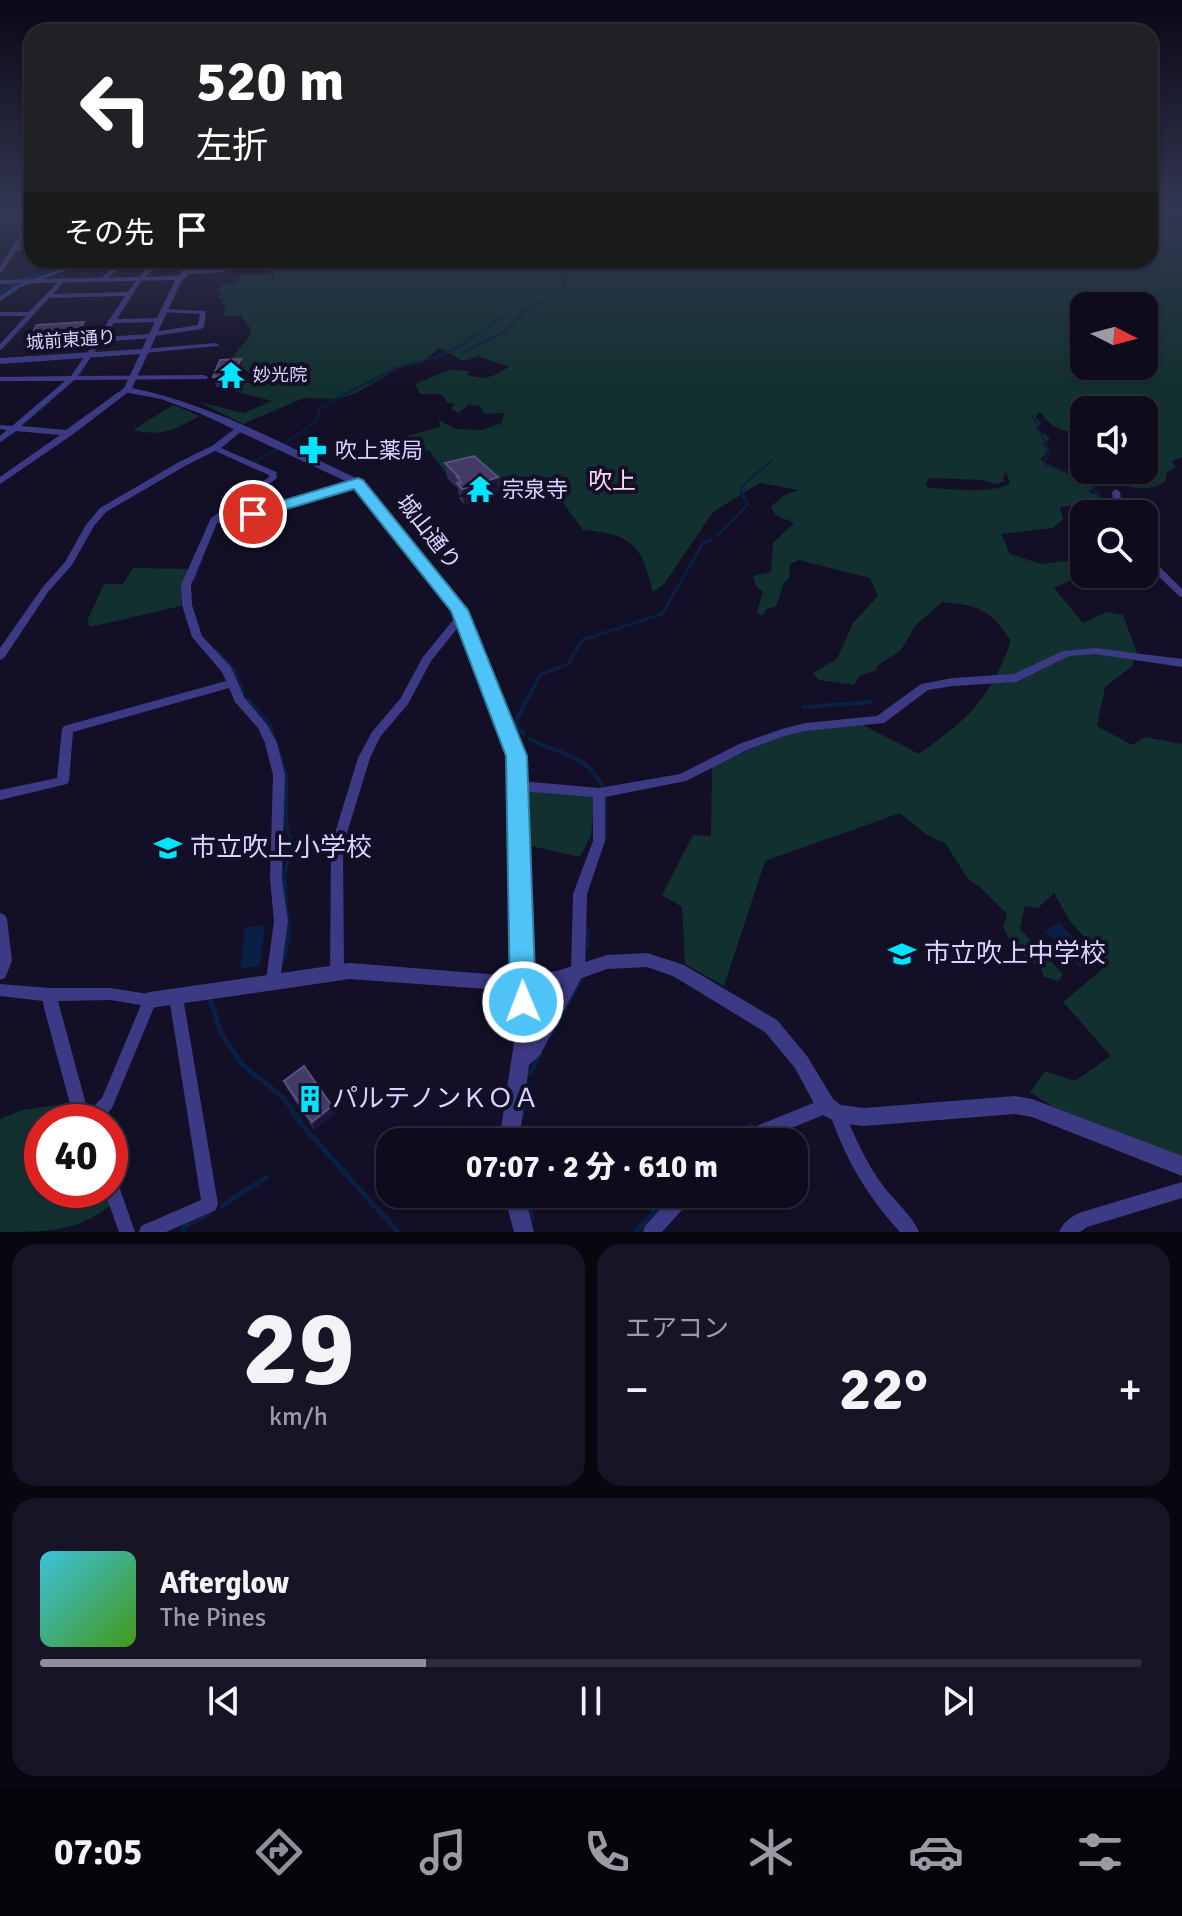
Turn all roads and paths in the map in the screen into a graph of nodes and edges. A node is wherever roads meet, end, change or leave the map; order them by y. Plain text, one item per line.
1 (50, 270) edge
2 (113, 270) edge
3 (148, 270) edge
4 (187, 270) edge
5 (216, 270) edge
6 (182, 275) junction
7 (137, 279) junction
8 (62, 280) junction
9 (102, 280) junction
10 (29, 281) junction
11 (0, 282) edge
12 (127, 294) junction
13 (48, 296) junction
14 (0, 299) edge
15 (0, 314) edge
16 (31, 314) junction
17 (161, 316) junction
18 (110, 321) junction
19 (152, 335) junction
20 (98, 340) junction
21 (216, 345) dead end
22 (0, 348) edge
23 (144, 351) junction
24 (89, 355) junction
25 (35, 358) junction
26 (0, 361) edge
27 (132, 376) junction
28 (74, 377) junction
29 (204, 377) dead end
30 (0, 379) edge
31 (22, 379) junction
32 (127, 390) junction
33 (0, 427) edge
34 (15, 429) junction
35 (240, 429) junction
36 (69, 433) junction
37 (0, 440) edge
38 (215, 448) junction
39 (0, 481) edge
40 (358, 483) junction
41 (1116, 492) dead end
42 (1117, 500) edge
43 (214, 520) junction
44 (1158, 571) edge
45 (1182, 594) edge
46 (462, 616) junction
47 (0, 656) edge
48 (1182, 663) edge
49 (233, 683) junction
50 (520, 786) junction
51 (599, 793) junction
52 (0, 795) edge
53 (0, 919) edge
54 (578, 971) junction
55 (337, 972) junction
56 (0, 974) edge
57 (273, 980) junction
58 (522, 983) junction
59 (0, 990) edge
60 (50, 995) junction
61 (176, 997) junction
62 (150, 1000) junction
63 (522, 1062) junction
64 (78, 1104) edge
65 (106, 1104) edge
66 (832, 1110) junction
67 (511, 1128) edge
68 (779, 1128) edge
69 (1182, 1166) edge
70 (1182, 1190) edge
71 (118, 1208) edge
72 (518, 1208) edge
73 (672, 1208) edge
74 (127, 1232) edge
75 (147, 1232) edge
76 (524, 1232) edge
77 (651, 1232) edge
78 (911, 1232) edge
79 (1067, 1232) edge

1 - 10 street
2 - 9 street
3 - 7 street
4 - 6 street
5 - 6 street
6 - 7 street
6 - 17 street
7 - 9 street
7 - 12 street
8 - 9 street
8 - 10 street
8 - 13 street
10 - 11 street
10 - 14 street
12 - 13 street
12 - 18 street
13 - 16 street
15 - 16 street
16 - 22 street
17 - 18 street
17 - 19 street
17 - 19 street
18 - 20 street
19 - 20 street
19 - 23 street
20 - 24 street
21 - 23 street
23 - 24 street, 城前東通り
23 - 27 street
24 - 25 street, 城前東通り
24 - 28 street
25 - 26 street, 城前東通り
25 - 31 street
27 - 28 street
27 - 29 street
27 - 32 street
28 - 31 street
28 - 34 street
30 - 31 street
32 - 35 street, 城山通り
32 - 36 street
33 - 34 street
34 - 36 street
34 - 37 street
35 - 38 street
35 - 40 street, 城山通り
36 - 39 street
38 - 43 street
38 - 47 street
40 - 43 street
40 - 46 street, 城山通り
41 - 42 street
43 - 49 street
44 - 45 street
46 - 50 street, 城山通り
46 - 55 street
48 - 51 street
49 - 52 street
49 - 57 street
50 - 51 street
50 - 58 street, 城山通り
51 - 54 street
53 - 56 street
54 - 58 street
54 - 63 street
54 - 66 street
55 - 57 street
55 - 58 street
57 - 61 street
58 - 63 street, 城山通り
59 - 60 street
60 - 62 street
60 - 64 street
61 - 62 street
61 - 75 street
62 - 65 street
63 - 67 street, 城山通り
66 - 68 street
66 - 69 street
66 - 78 street
70 - 79 street
71 - 74 street
72 - 76 street
73 - 77 street

